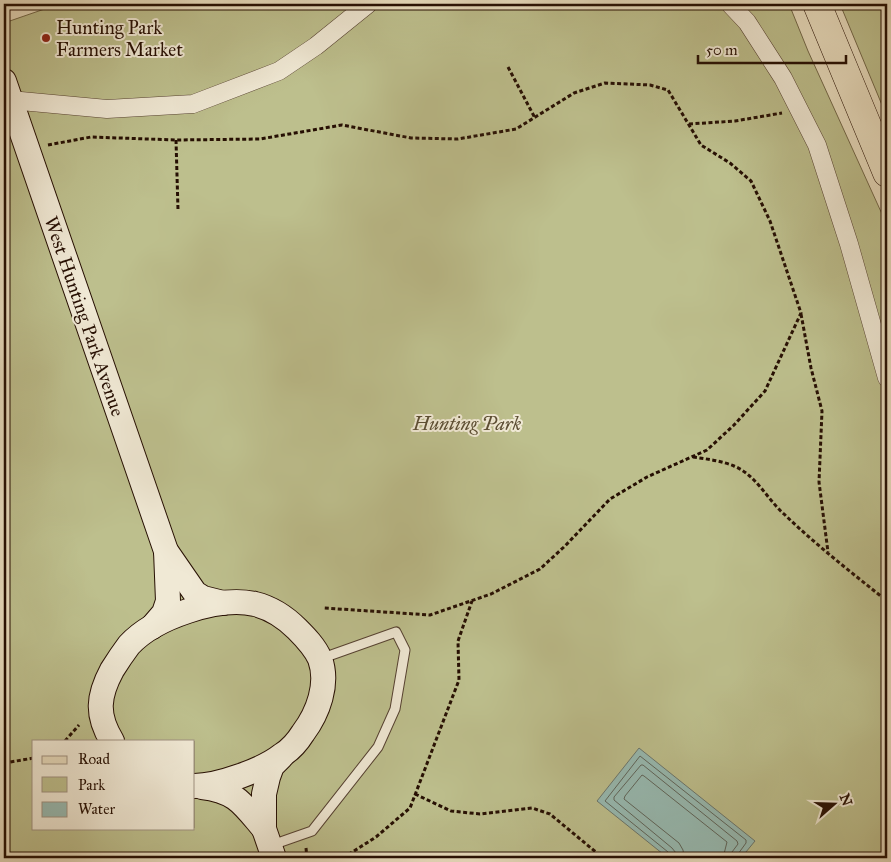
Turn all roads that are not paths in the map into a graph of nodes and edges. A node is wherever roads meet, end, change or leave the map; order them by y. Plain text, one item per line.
1 (368, 4) edge
2 (730, 4) edge
3 (817, 4) edge
4 (6, 95) edge
5 (887, 173) edge
6 (887, 378) edge
7 (166, 551) junction
8 (223, 603) junction
9 (150, 629) junction
10 (320, 659) junction
11 (112, 740) edge
12 (282, 756) junction
13 (196, 786) edge
14 (269, 845) edge

1 - 4 street
2 - 6 street
3 - 5 main road
4 - 7 main road, West Hunting Park Avenue
7 - 8 main road, West Hunting Park Avenue
7 - 9 main road, West Hunting Park Avenue
8 - 9 main road, West Hunting Park Avenue
8 - 10 main road, West Hunting Park Avenue
9 - 11 main road, West Hunting Park Avenue
10 - 12 main road, West Hunting Park Avenue
10 - 14 lane
12 - 13 main road, West Hunting Park Avenue
12 - 14 main road, West Hunting Park Avenue
13 - 14 main road, West Hunting Park Avenue

